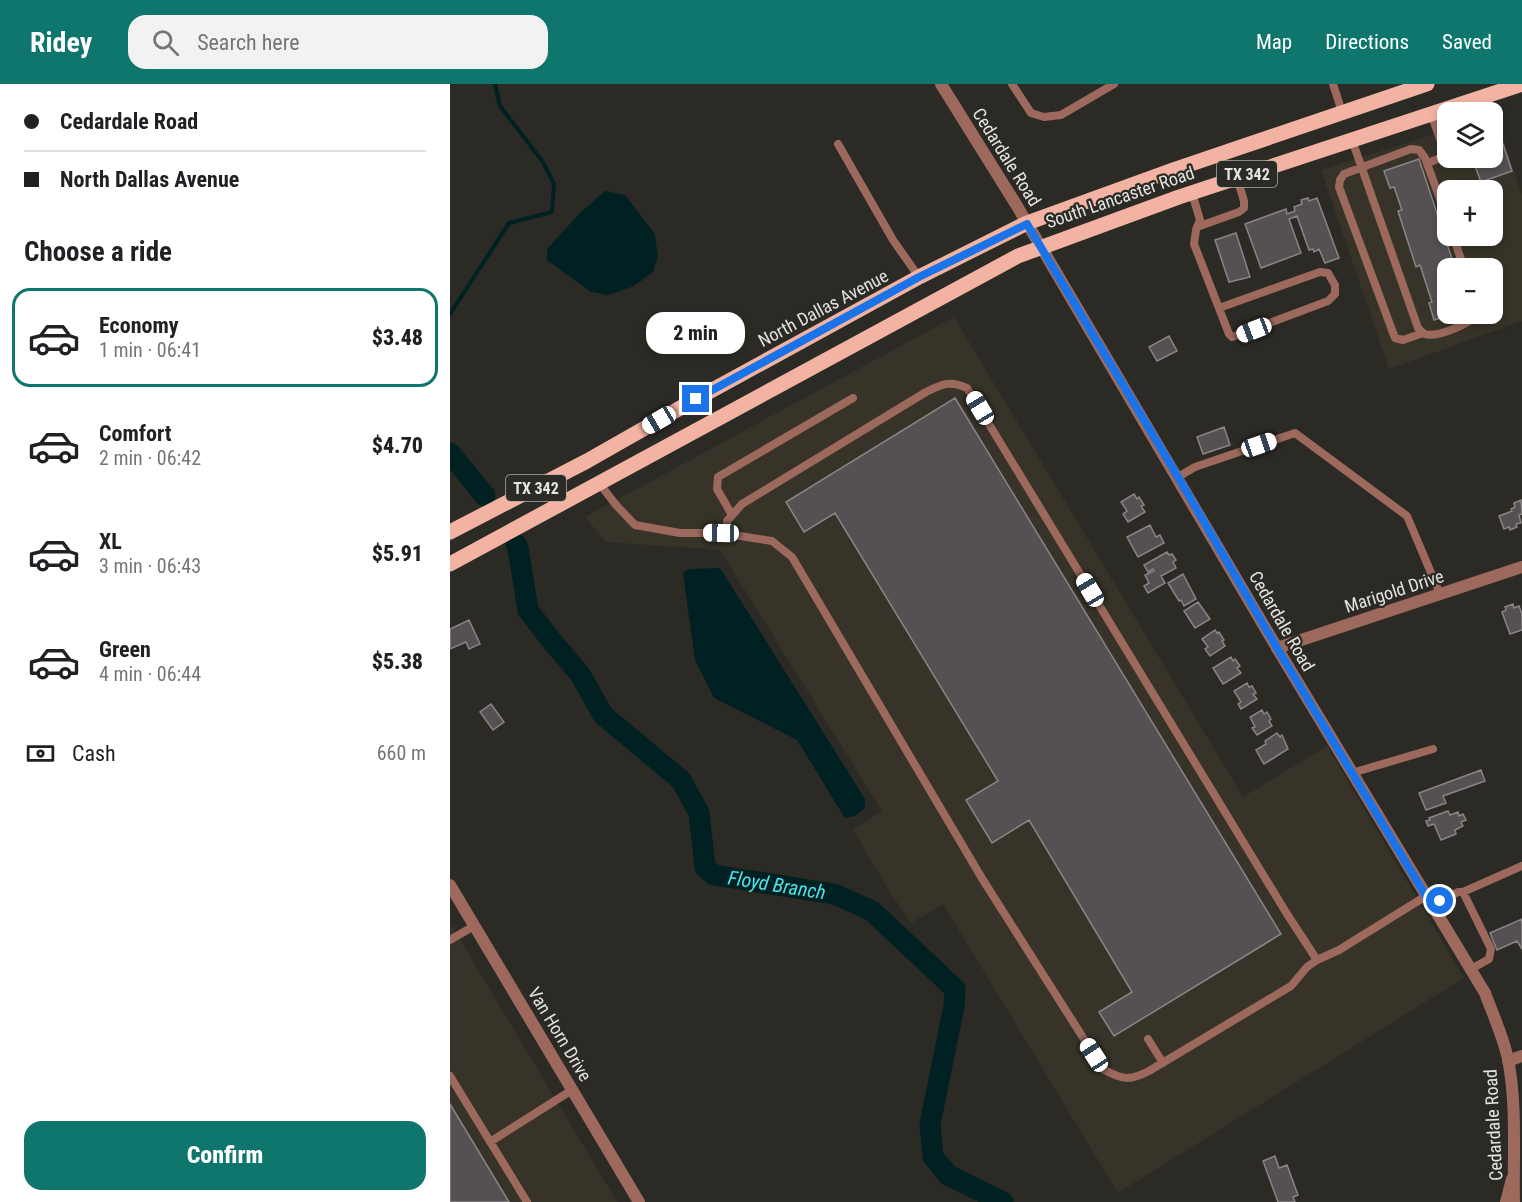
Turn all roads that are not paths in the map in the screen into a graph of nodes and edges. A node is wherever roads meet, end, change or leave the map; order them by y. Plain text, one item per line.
1 (941, 84) edge
2 (1012, 84) edge
3 (1114, 84) edge
4 (1333, 84) edge
5 (1427, 84) edge
6 (1522, 84) edge
7 (1502, 87) edge
8 (1482, 102) edge
9 (1342, 112) junction
10 (1437, 113) edge
11 (1431, 114) junction
12 (1437, 125) edge
13 (1352, 140) junction
14 (838, 144) dead end
15 (1437, 159) edge
16 (1428, 163) junction
17 (1362, 168) junction
18 (1237, 178) junction
19 (1437, 189) edge
20 (1192, 193) junction
21 (1027, 224) junction
22 (1197, 227) junction
23 (1040, 246) junction
24 (919, 277) junction
25 (1219, 308) junction
26 (1465, 324) edge
27 (1423, 333) junction
28 (853, 398) dead end
29 (587, 461) junction
30 (1178, 477) junction
31 (599, 483) junction
32 (732, 514) junction
33 (450, 532) edge
34 (726, 534) junction
35 (450, 564) edge
36 (1522, 567) edge
37 (1440, 594) junction
38 (1277, 648) junction
39 (1433, 749) dead end
40 (1352, 773) junction
41 (1522, 866) edge
42 (450, 885) edge
43 (1462, 892) junction
44 (1429, 901) junction
45 (474, 926) junction
46 (450, 940) edge
47 (1317, 960) junction
48 (1472, 969) junction
49 (1148, 1039) dead end
50 (1522, 1056) edge
51 (1508, 1061) junction
52 (1162, 1064) junction
53 (450, 1076) edge
54 (572, 1090) junction
55 (490, 1142) junction
56 (1513, 1175) junction
57 (527, 1202) edge
58 (639, 1202) edge
59 (1506, 1202) edge
60 (1514, 1202) edge

1 - 21 street, Cedardale Road
2 - 3 lane
4 - 9 lane
5 - 9 main road, South Lancaster Road / TX 342
6 - 7 main road, South Lancaster Road / TX 342
7 - 8 main road, South Lancaster Road / TX 342
9 - 21 main road, South Lancaster Road / TX 342
10 - 11 main road, South Lancaster Road / TX 342
11 - 12 lane
11 - 13 main road, South Lancaster Road / TX 342
13 - 17 lane
13 - 18 main road, South Lancaster Road / TX 342
14 - 24 lane
15 - 16 lane
16 - 17 lane
16 - 19 lane
17 - 27 lane
17 - 27 lane
18 - 20 main road, South Lancaster Road / TX 342
18 - 22 lane
20 - 22 lane
20 - 23 main road, South Lancaster Road / TX 342
21 - 23 street, Cedardale Road
21 - 24 main road, North Dallas Avenue / TX 342
22 - 25 lane
23 - 30 street, Cedardale Road
23 - 31 main road, TX 342
24 - 29 main road, North Dallas Avenue / TX 342
25 - 25 lane
26 - 27 lane
28 - 32 lane
29 - 31 main road
29 - 33 main road, North Dallas Avenue / TX 342
30 - 37 lane
30 - 38 street, Cedardale Road
31 - 34 lane
31 - 35 main road, TX 342
32 - 34 lane
32 - 47 lane
34 - 52 lane
36 - 37 street, Marigold Drive
37 - 38 street, Marigold Drive
38 - 40 street, Cedardale Road
39 - 40 lane
40 - 44 street, Cedardale Road
41 - 43 lane
42 - 45 street, Van Horn Drive
43 - 44 lane
43 - 48 lane
44 - 47 lane
44 - 48 street, Cedardale Road
45 - 46 lane
45 - 54 street, Van Horn Drive
47 - 52 lane
48 - 51 street, Cedardale Road
49 - 52 lane
50 - 51 street
51 - 56 street, Cedardale Road
53 - 55 lane
54 - 55 lane
54 - 58 street, Van Horn Drive
55 - 57 lane
56 - 59 street
56 - 60 street, Cedardale Road

